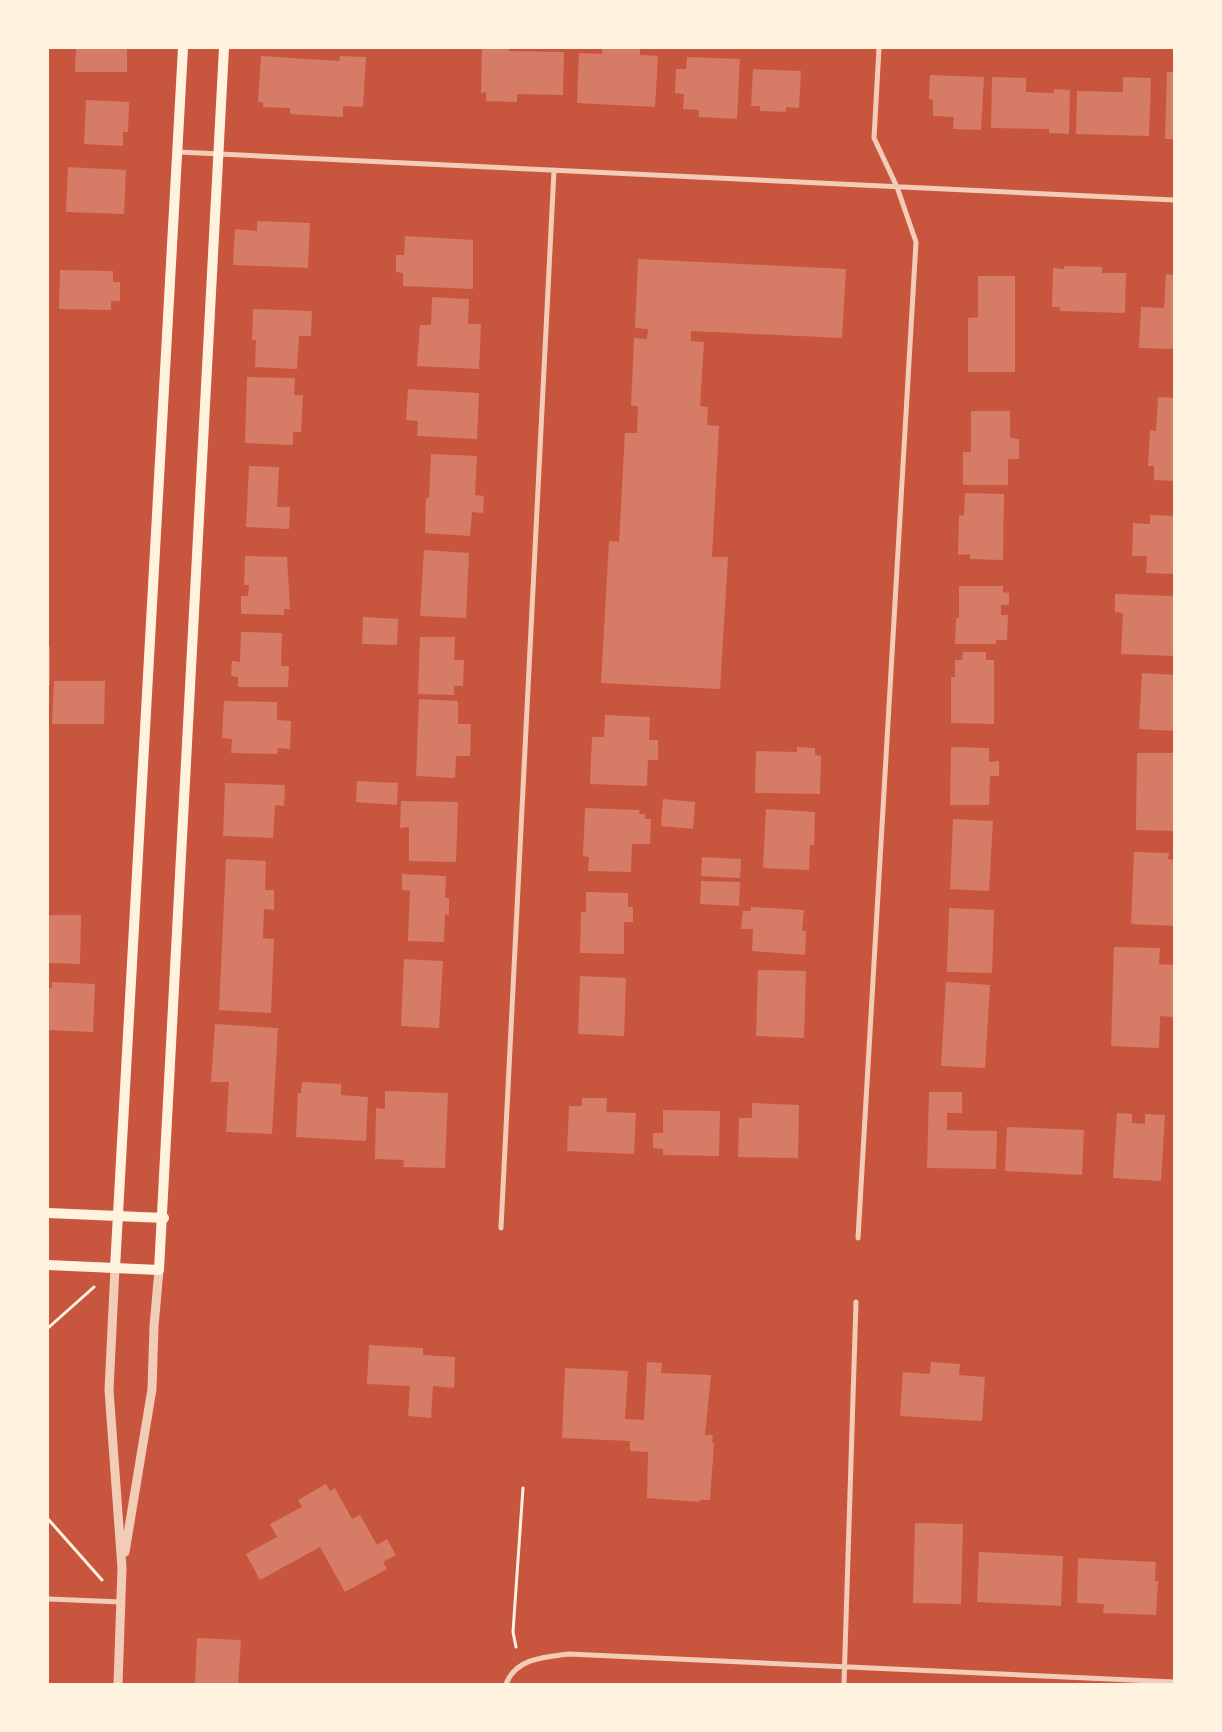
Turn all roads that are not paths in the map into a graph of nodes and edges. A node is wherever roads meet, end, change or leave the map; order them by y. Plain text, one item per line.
1 (183, 48) edge
2 (224, 48) edge
3 (879, 48) edge
4 (178, 152) junction
5 (218, 154) junction
6 (554, 170) junction
7 (897, 187) junction
8 (1174, 200) edge
9 (48, 1213) edge
10 (119, 1216) junction
11 (164, 1218) junction
12 (500, 1228) dead end
13 (858, 1238) dead end
14 (48, 1265) edge
15 (115, 1268) junction
16 (160, 1270) junction
17 (856, 1302) dead end
18 (122, 1568) junction
19 (48, 1599) edge
20 (122, 1602) junction
21 (845, 1667) junction
22 (1174, 1682) edge
23 (118, 1684) edge
24 (506, 1684) edge
25 (844, 1684) edge

1 - 4 main road
2 - 5 main road
3 - 7 street
4 - 5 street
4 - 10 main road
5 - 6 street
5 - 11 main road
6 - 7 street
6 - 12 street
7 - 8 street
7 - 13 street
9 - 10 main road
10 - 11 main road
10 - 15 main road
11 - 16 main road
14 - 15 main road
15 - 16 main road
15 - 18 street
16 - 18 street
17 - 21 street
18 - 20 street
19 - 20 street
20 - 23 street
21 - 22 street
21 - 24 street
21 - 25 street

